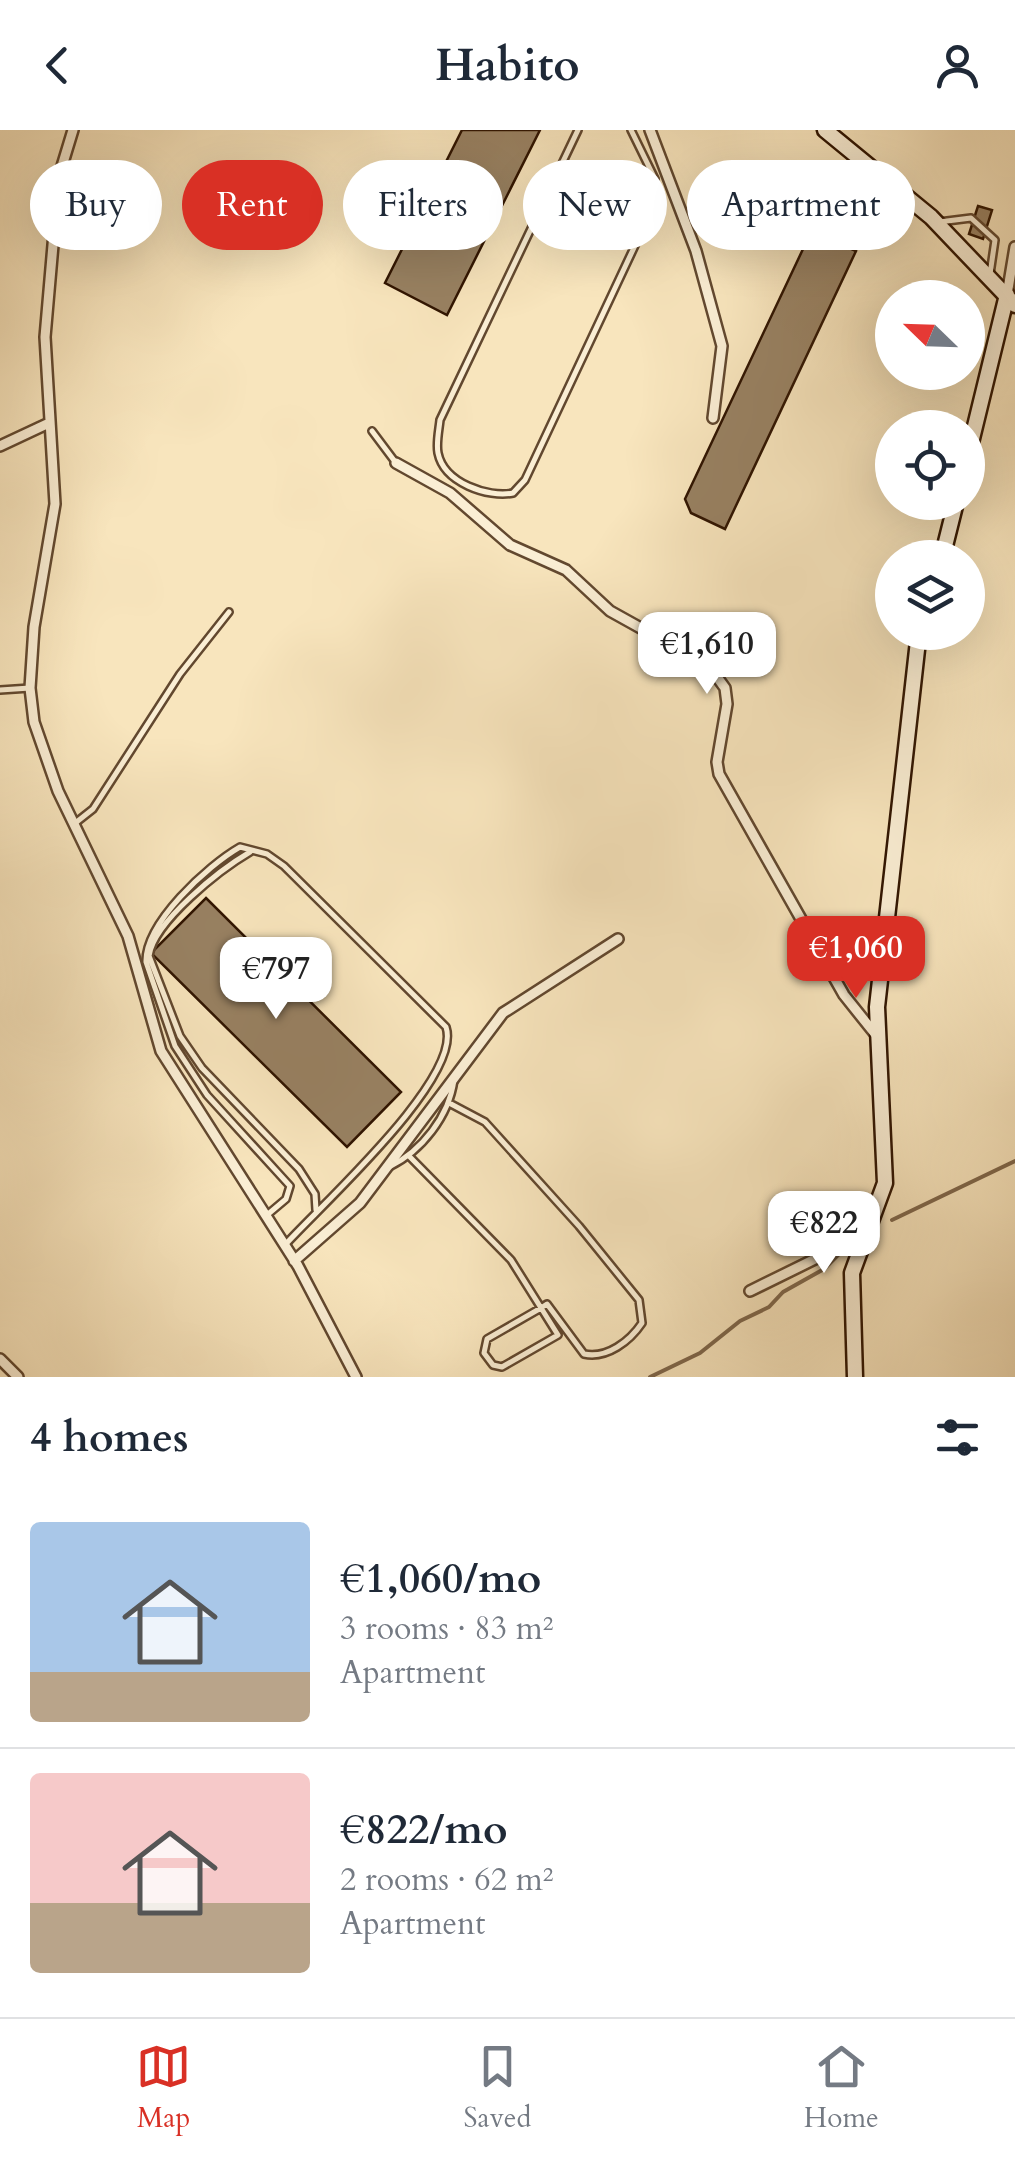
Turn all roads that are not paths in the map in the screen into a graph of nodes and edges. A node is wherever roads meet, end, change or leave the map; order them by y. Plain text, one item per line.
1 (73, 130) edge
2 (578, 130) edge
3 (631, 130) edge
4 (650, 130) edge
5 (825, 130) edge
6 (937, 222) junction
7 (1015, 247) edge
8 (990, 277) junction
9 (1011, 300) edge
10 (980, 410) edge
11 (713, 418) dead end
12 (49, 423) junction
13 (372, 430) dead end
14 (0, 446) edge
15 (396, 463) joint
16 (229, 612) dead end
17 (917, 650) edge
18 (30, 688) junction
19 (0, 690) edge
20 (74, 824) junction
21 (253, 850) junction
22 (618, 938) dead end
23 (876, 1036) junction
24 (455, 1074) junction
25 (451, 1104) junction
26 (410, 1157) junction
27 (387, 1168) junction
28 (315, 1212) junction
29 (267, 1216) junction
30 (873, 1216) junction
31 (285, 1245) junction
32 (294, 1260) junction
33 (750, 1291) dead end
34 (541, 1308) junction
35 (0, 1360) edge
36 (18, 1377) edge
37 (356, 1377) edge
38 (855, 1377) edge

1 - 12 street
2 - 3 lane
4 - 11 street
5 - 6 street
6 - 8 street
6 - 8 lane
7 - 9 street
8 - 9 street
9 - 10 street
12 - 14 street
12 - 18 street
13 - 15 lane
15 - 23 street
16 - 20 lane
17 - 23 street
18 - 19 lane
18 - 20 street
20 - 29 street
21 - 28 lane
21 - 28 lane
21 - 29 lane
22 - 24 street
23 - 30 street
24 - 25 lane
24 - 27 street
25 - 26 lane
25 - 34 lane
26 - 27 lane
26 - 34 lane
27 - 32 street
28 - 31 lane
29 - 31 street
30 - 33 street
30 - 38 street
31 - 32 street
32 - 37 street
34 - 34 lane
35 - 36 street

